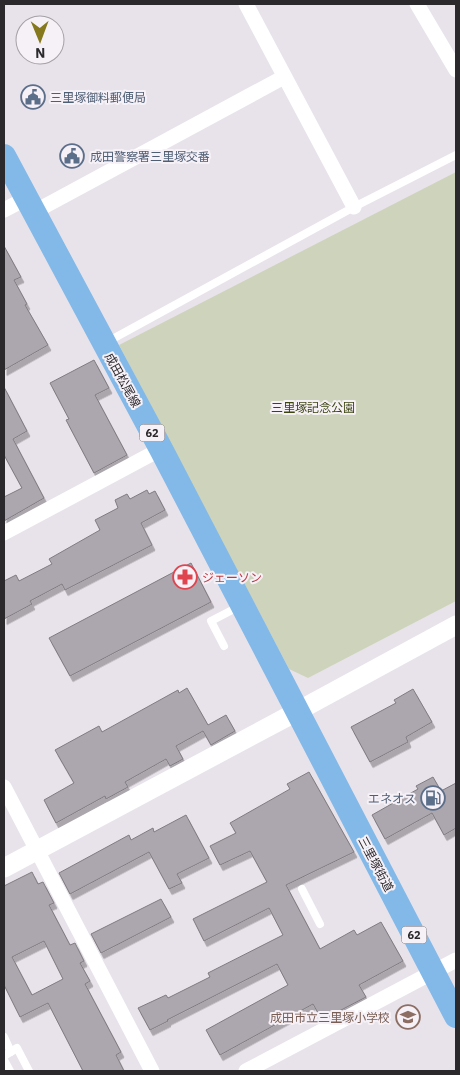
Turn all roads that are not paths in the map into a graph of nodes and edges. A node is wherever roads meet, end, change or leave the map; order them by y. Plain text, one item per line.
1 (246, 4) edge
2 (417, 4) edge
3 (456, 70) edge
4 (284, 77) junction
5 (456, 155) edge
6 (4, 156) edge
7 (30, 205) junction
8 (354, 207) junction
9 (4, 210) edge
10 (103, 344) junction
11 (161, 450) junction
12 (4, 533) edge
13 (242, 606) junction
14 (456, 625) edge
15 (224, 646) dead end
16 (297, 712) junction
17 (4, 787) edge
18 (37, 850) junction
19 (4, 868) edge
20 (302, 889) dead end
21 (320, 924) dead end
22 (456, 960) edge
23 (433, 972) junction
24 (456, 1016) edge
25 (4, 1037) edge
26 (11, 1052) junction
27 (4, 1056) edge
28 (4, 1060) edge
29 (10, 1071) edge
30 (29, 1071) edge
31 (152, 1071) edge
32 (246, 1071) edge

1 - 4 street
2 - 3 street
4 - 7 street
4 - 8 street
5 - 8 lane
6 - 7 main road, 成田松尾線 / 62
7 - 9 street
7 - 10 main road, 成田松尾線 / 62
8 - 10 lane
10 - 11 main road, 成田松尾線 / 62
11 - 12 street
11 - 13 main road, 成田松尾線 / 62
13 - 15 lane
13 - 16 main road, 成田松尾線 / 62
14 - 16 street
16 - 18 street
16 - 23 main road, 三里塚街道 / 62
17 - 18 street
18 - 19 street
18 - 31 street
20 - 21 lane
22 - 23 street
23 - 24 main road, 三里塚街道 / 62
23 - 32 street
25 - 26 lane
26 - 27 lane
26 - 30 lane
28 - 29 lane

